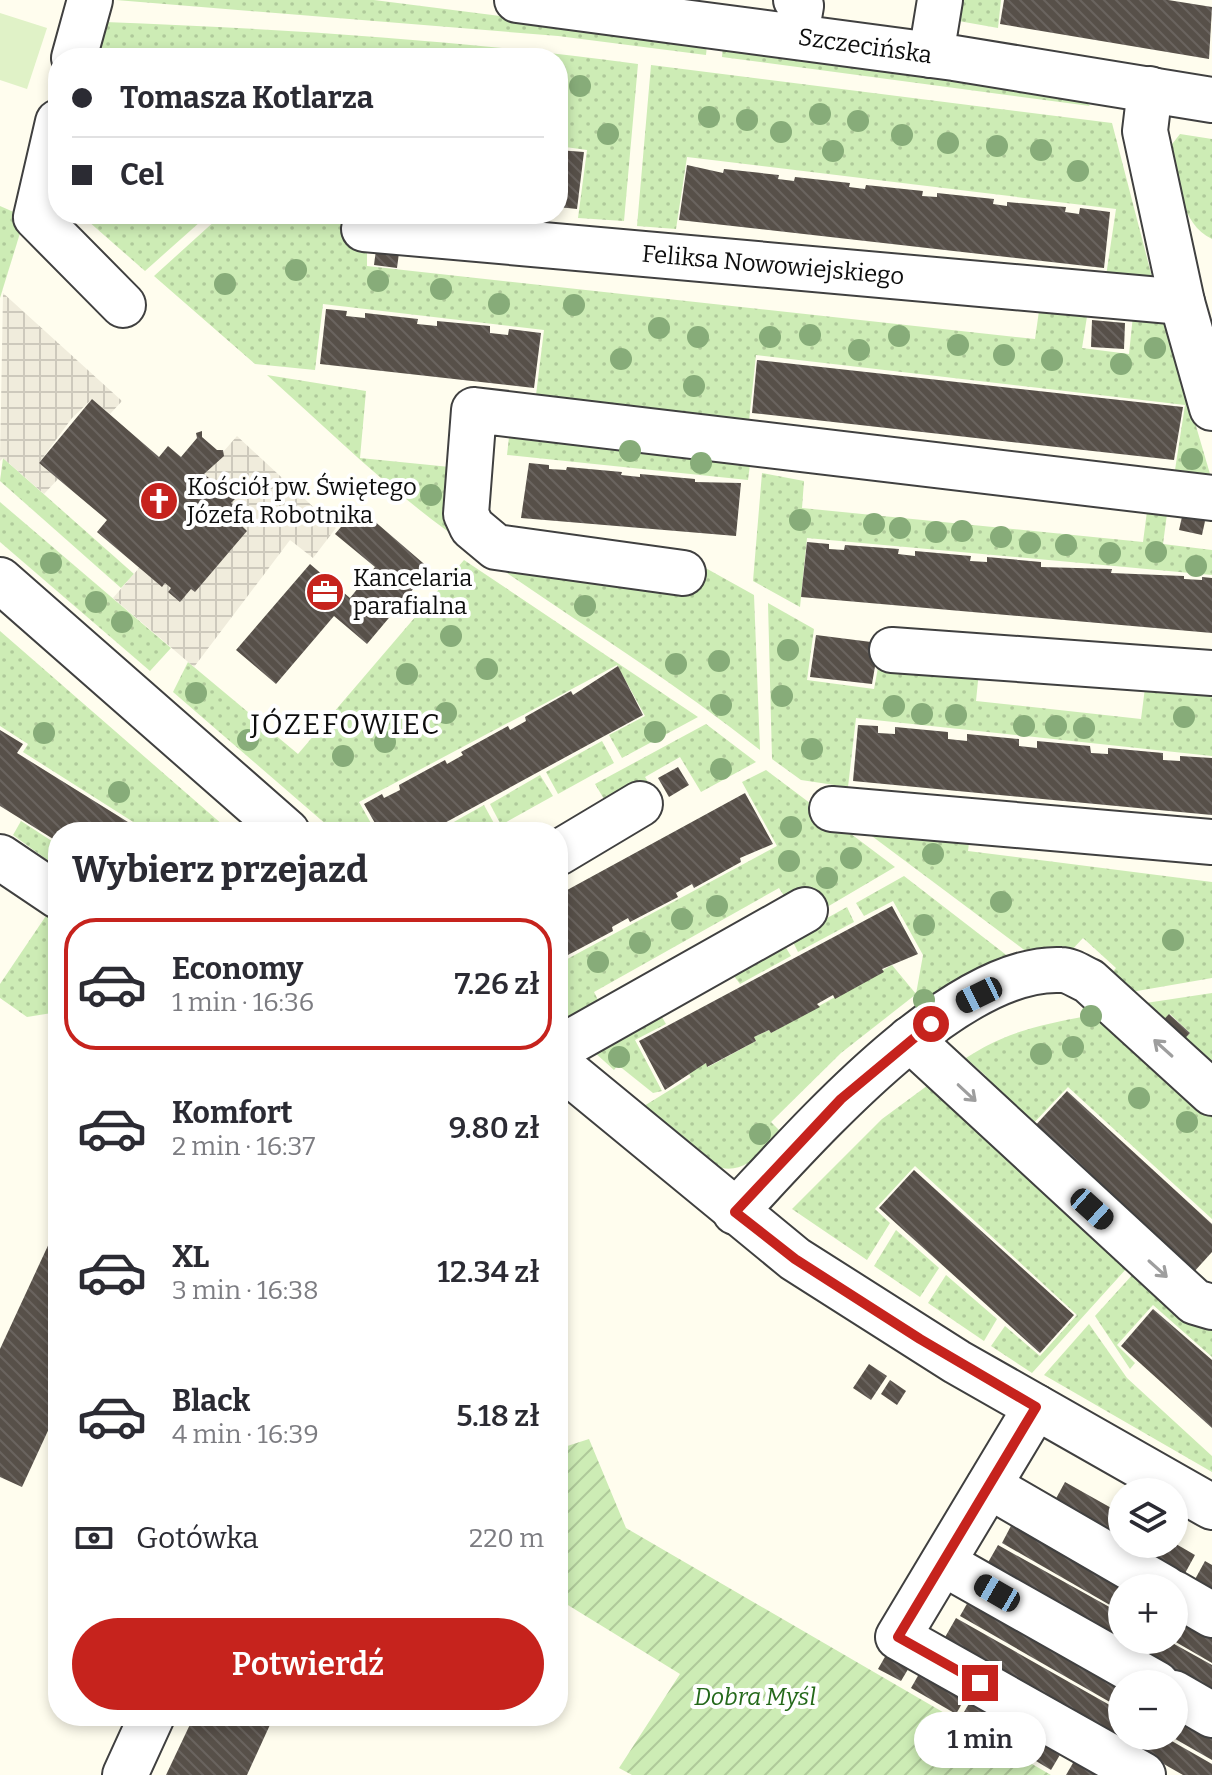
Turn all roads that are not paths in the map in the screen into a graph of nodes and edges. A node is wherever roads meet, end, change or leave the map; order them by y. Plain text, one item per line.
1 (90, 0) edge
2 (517, 0) edge
3 (940, 0) edge
4 (796, 18) edge
5 (77, 48) edge
6 (931, 55) junction
7 (1150, 89) junction
8 (1212, 100) edge
9 (48, 165) edge
10 (364, 229) dead end
11 (1182, 302) junction
12 (123, 305) dead end
13 (1212, 408) edge
14 (1212, 498) edge
15 (683, 573) dead end
16 (0, 580) edge
17 (892, 650) dead end
18 (1212, 673) edge
19 (640, 804) dead end
20 (832, 809) dead end
21 (267, 822) edge
22 (1212, 842) edge
23 (568, 847) edge
24 (0, 857) edge
25 (48, 889) edge
26 (805, 910) dead end
27 (910, 1039) junction
28 (568, 1043) edge
29 (568, 1072) edge
30 (1212, 1093) edge
31 (735, 1212) junction
32 (1212, 1307) edge
33 (1036, 1407) junction
34 (989, 1486) junction
35 (1212, 1507) edge
36 (943, 1563) junction
37 (1141, 1574) edge
38 (1188, 1601) edge
39 (1212, 1615) edge
40 (1132, 1670) edge
41 (1188, 1701) edge
42 (1212, 1715) edge
43 (147, 1726) edge
44 (125, 1775) edge
45 (1143, 1775) edge

1 - 5 street
2 - 4 street, Szczecińska
3 - 6 street
4 - 6 street, Szczecińska
6 - 7 street, Szczecińska
7 - 8 street, Szczecińska
7 - 11 street
9 - 12 street
10 - 11 street, Feliksa Nowowiejskiego
11 - 13 street
14 - 15 street
16 - 21 street
17 - 18 street
19 - 23 street
20 - 22 street
24 - 25 street
26 - 28 street
30 -> 27 street
27 - 31 street
27 -> 32 street
29 - 31 street
31 - 33 street
33 - 34 street
33 - 35 street
34 - 36 street
34 - 37 street
36 - 40 street
36 - 45 street
38 - 39 street
41 - 42 street
43 - 44 street

